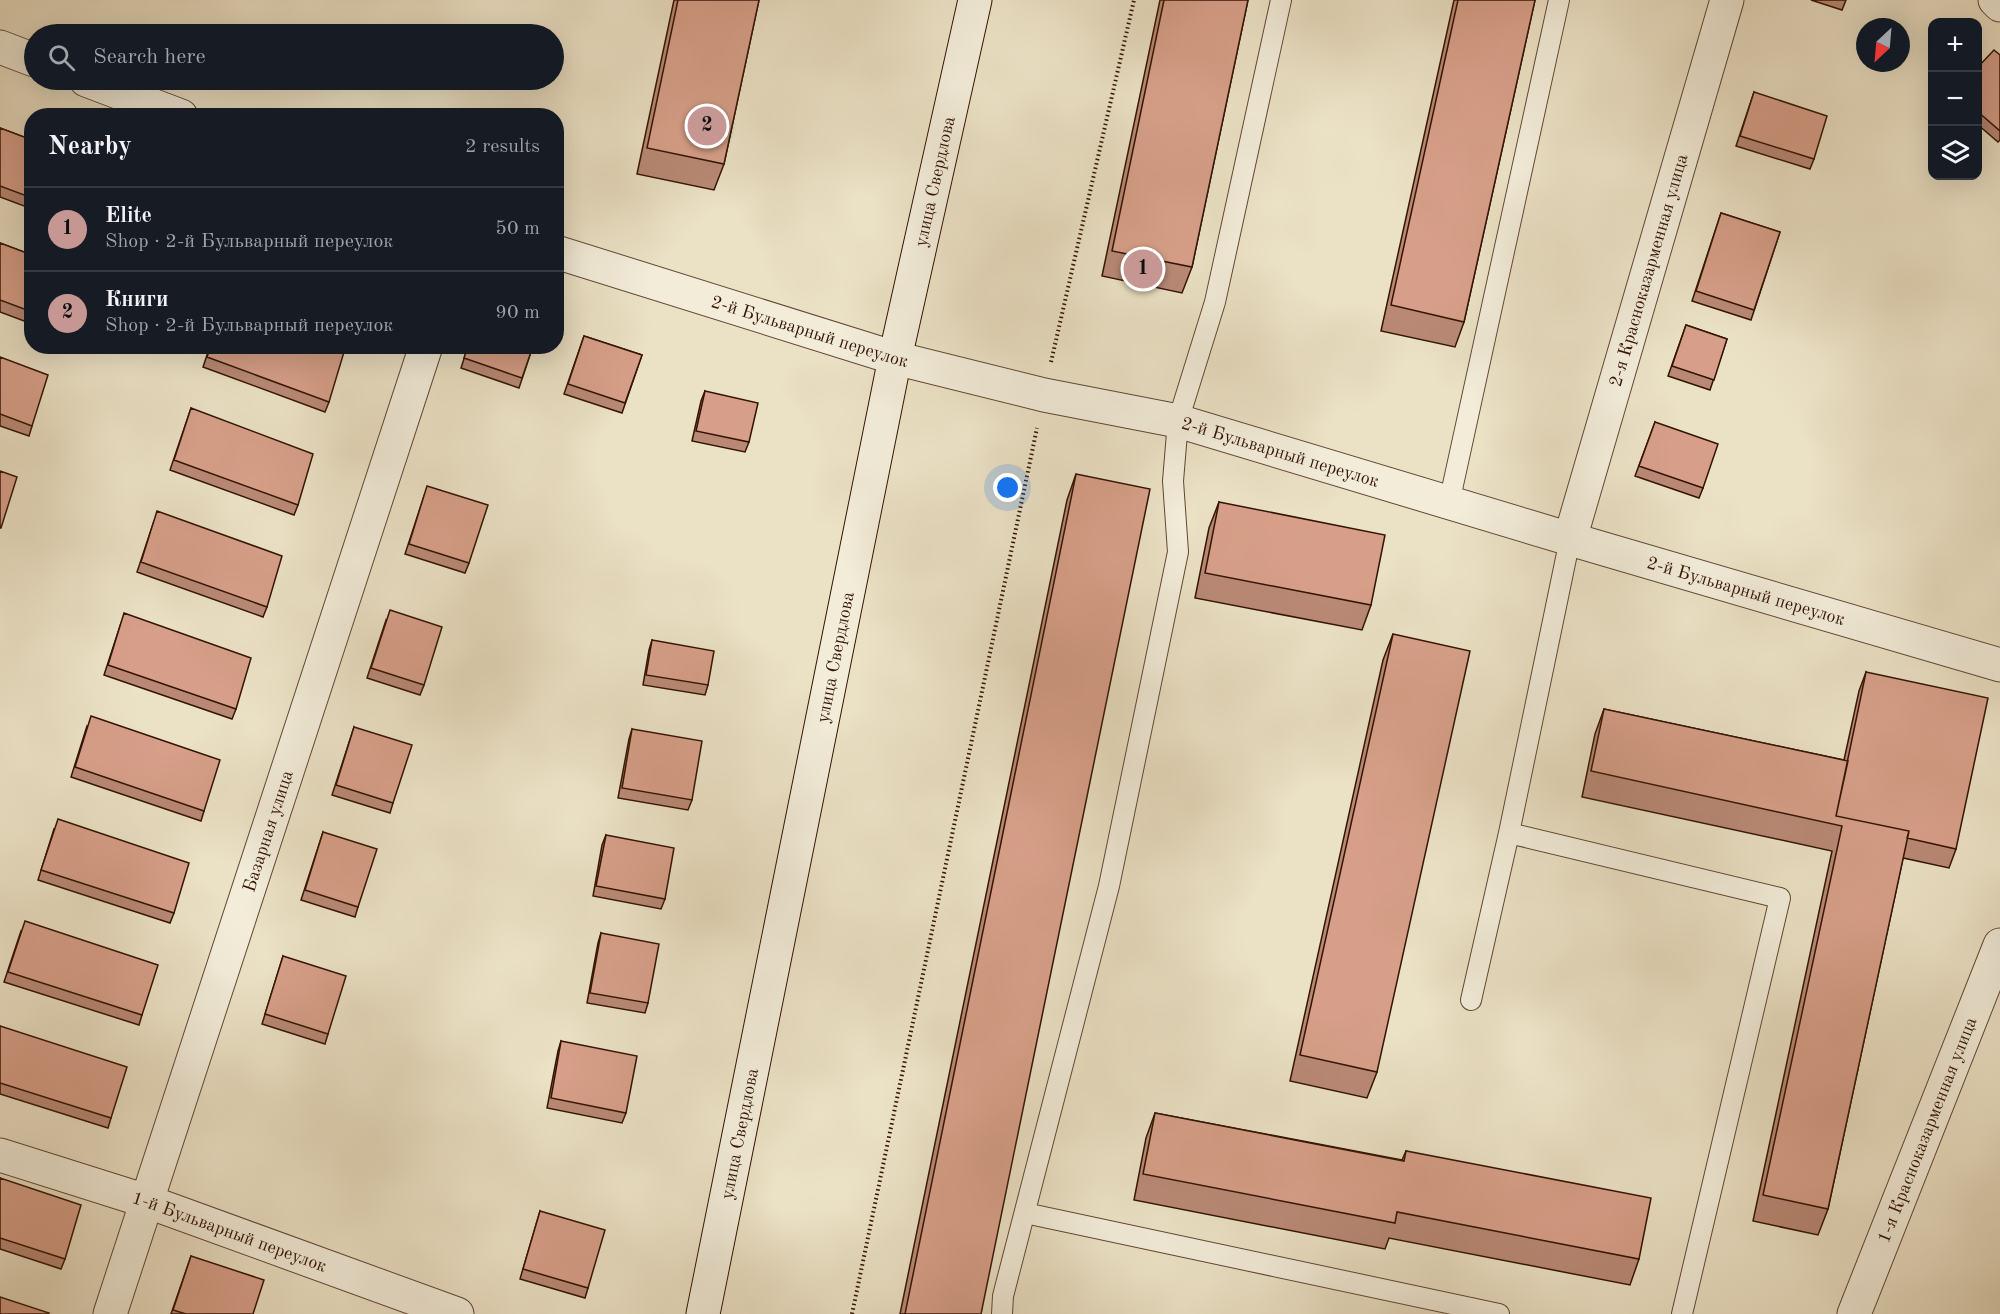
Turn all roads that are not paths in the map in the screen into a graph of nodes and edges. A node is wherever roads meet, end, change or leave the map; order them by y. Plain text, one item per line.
1 (975, 0) edge
2 (1281, 0) edge
3 (1560, 0) edge
4 (1727, 0) edge
5 (1995, 0) edge
6 (2000, 5) edge
7 (0, 47) edge
8 (24, 56) edge
9 (112, 90) edge
10 (160, 108) edge
11 (564, 255) edge
12 (423, 354) edge
13 (895, 358) junction
14 (1178, 421) junction
15 (1449, 502) junction
16 (1570, 539) junction
17 (2000, 665) edge
18 (1509, 833) junction
19 (2000, 945) edge
20 (1471, 1000) dead end
21 (0, 1155) edge
22 (146, 1201) junction
23 (1025, 1213) junction
24 (110, 1314) edge
25 (457, 1314) edge
26 (703, 1314) edge
27 (1002, 1314) edge
28 (1498, 1314) edge
29 (1682, 1314) edge
30 (1854, 1314) edge

1 - 13 street, улица Свердлова
2 - 14 lane
3 - 15 lane
4 - 16 street, 2-я Красноказарменная улица
5 - 6 street
7 - 8 street
9 - 10 street
11 - 13 street, 2-й Бульварный переулок
12 - 22 street, Базарная улица
13 - 14 street, 2-й Бульварный переулок
13 - 26 street, улица Свердлова
14 - 15 street, 2-й Бульварный переулок
14 - 23 lane
15 - 16 street, 2-й Бульварный переулок
16 - 17 street, 2-й Бульварный переулок
16 - 18 lane
18 - 20 lane
18 - 29 lane
19 - 30 street, 1-я Красноказарменная улица
21 - 22 street, 1-й Бульварный переулок
22 - 24 street, Базарная улица
22 - 25 street, 1-й Бульварный переулок
23 - 27 lane
23 - 28 lane

